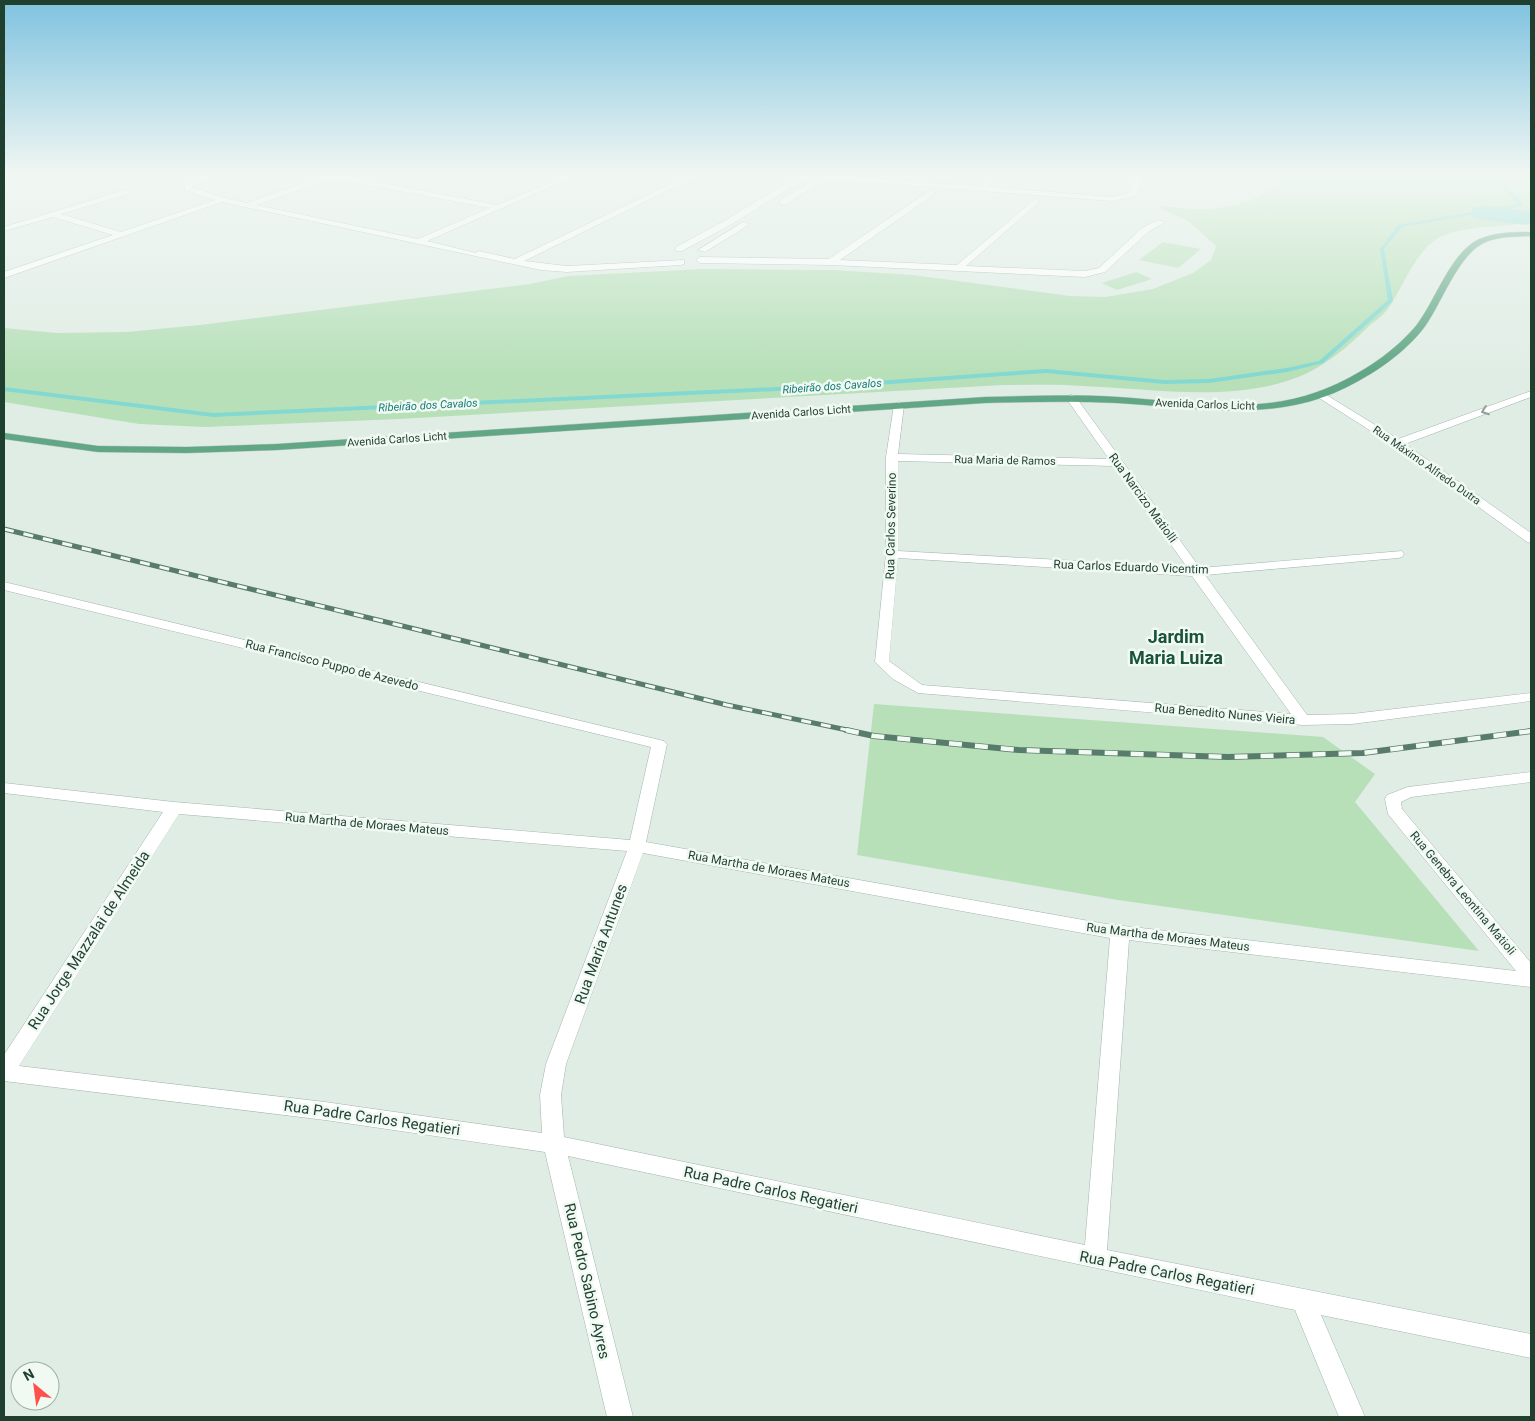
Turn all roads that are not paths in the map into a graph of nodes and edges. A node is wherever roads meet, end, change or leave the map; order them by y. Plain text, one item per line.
1 (104, 239) edge
2 (412, 239) edge
3 (424, 239) edge
4 (562, 239) edge
5 (697, 239) edge
6 (724, 239) edge
7 (864, 239) edge
8 (992, 239) edge
9 (1135, 239) edge
10 (1489, 239) edge
11 (420, 241) junction
12 (679, 249) junction
13 (705, 252) junction
14 (668, 257) junction
15 (756, 260) junction
16 (690, 261) junction
17 (515, 262) junction
18 (831, 262) junction
19 (631, 264) junction
20 (959, 268) junction
21 (4, 275) edge
22 (1320, 394) junction
23 (1531, 394) edge
24 (1071, 398) junction
25 (899, 405) junction
26 (4, 436) edge
27 (1397, 443) junction
28 (892, 457) junction
29 (1118, 463) junction
30 (1531, 538) edge
31 (892, 554) junction
32 (1398, 554) dead end
33 (1197, 572) junction
34 (5, 588) edge
35 (918, 689) joint
36 (1531, 697) edge
37 (1303, 720) junction
38 (660, 744) joint
39 (1531, 777) edge
40 (4, 788) edge
41 (174, 808) junction
42 (637, 846) junction
43 (1120, 932) junction
44 (1531, 976) edge
45 (1531, 980) edge
46 (4, 1072) edge
47 (554, 1144) junction
48 (1095, 1258) junction
49 (1302, 1300) junction
50 (1531, 1346) edge
51 (620, 1417) edge
52 (1352, 1417) edge

1 - 21 street
2 - 11 street
3 - 11 street
4 - 17 street
5 - 12 street
6 - 13 street
7 - 18 street
8 - 20 street
9 - 20 street
10 - 22 main road, Avenida Carlos Licht
11 - 17 street
12 - 13 street
12 - 14 street
13 - 15 street
13 - 16 street
14 - 16 street
14 - 19 street
15 - 16 street
15 - 18 street
16 - 19 street
17 - 19 street
18 - 20 street
22 - 24 main road, Avenida Carlos Licht
22 - 27 street, Rua Máximo Alfredo Dutra
23 -> 27 street
24 - 25 main road, Avenida Carlos Licht
24 - 29 street, Rua Narcizo Matiolli
25 - 26 main road, Avenida Carlos Licht
25 - 28 street, Rua Carlos Severino
27 - 30 street, Rua Máximo Alfredo Dutra
28 - 29 street, Rua Maria de Ramos
28 - 31 street, Rua Carlos Severino
29 - 33 street, Rua Narcizo Matiolli
31 - 33 street, Rua Carlos Eduardo Vicentim
31 - 35 street, Rua Carlos Severino
32 - 33 street, Rua Carlos Eduardo Vicentim
33 - 37 street, Rua Narcizo Matiolli
34 - 38 street, Rua Francisco Puppo de Azevedo
35 - 37 street, Rua Benedito Nunes Vieira
36 - 37 street, Rua Benedito Nunes Vieira
38 - 42 street, Rua Maria Antunes
39 - 44 street, Rua Genebra Leontina Matioli
40 - 41 street, Rua Martha de Moraes Mateus
41 - 42 street, Rua Martha de Moraes Mateus
41 - 46 street, Rua Jorge Mazzalai de Almeida
42 - 43 street, Rua Martha de Moraes Mateus
42 - 47 street, Rua Maria Antunes
43 - 45 street, Rua Martha de Moraes Mateus
43 - 48 street
46 - 47 street, Rua Padre Carlos Regatieri
47 - 48 street, Rua Padre Carlos Regatieri
47 - 51 street, Rua Pedro Sabino Ayres
48 - 49 street, Rua Padre Carlos Regatieri
49 - 50 street, Rua Padre Carlos Regatieri
49 - 52 street

